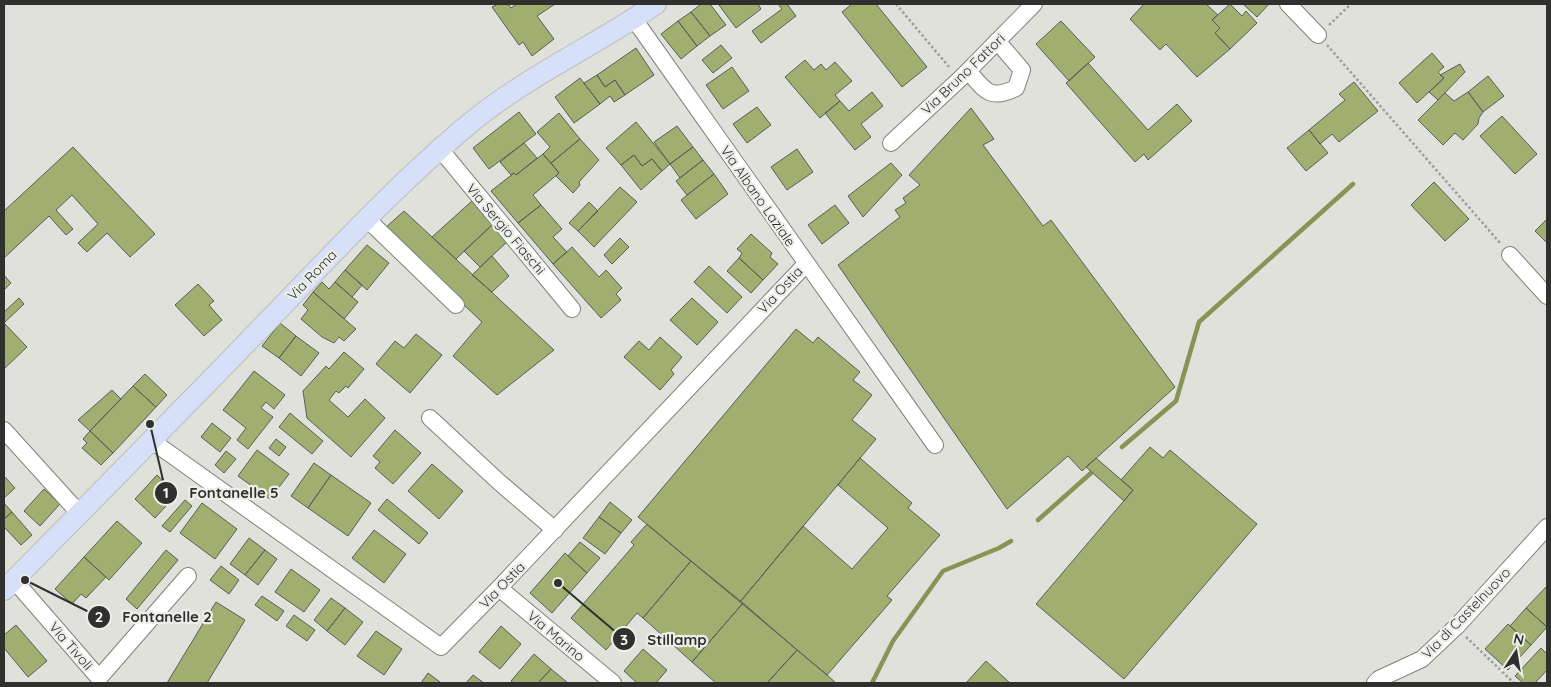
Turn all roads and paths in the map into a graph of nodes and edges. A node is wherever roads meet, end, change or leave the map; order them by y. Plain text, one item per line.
1 (656, 4) edge
2 (896, 4) edge
3 (1034, 4) edge
4 (1288, 4) edge
5 (1352, 4) edge
6 (634, 19) junction
7 (1318, 35) junction
8 (997, 42) junction
9 (949, 66) dead end
10 (968, 71) junction
11 (891, 143) dead end
12 (440, 149) junction
13 (367, 219) junction
14 (1510, 256) joint
15 (806, 264) junction
16 (1547, 296) edge
17 (456, 304) dead end
18 (572, 309) dead end
19 (430, 418) dead end
20 (4, 430) edge
21 (152, 441) junction
22 (935, 445) dead end
23 (80, 514) junction
24 (1547, 528) edge
25 (555, 530) junction
26 (188, 576) dead end
27 (9, 585) edge
28 (499, 588) junction
29 (1457, 626) junction
30 (613, 683) edge
31 (1375, 683) edge
32 (1514, 683) edge

1 - 6 main road, Via Roma
2 - 9 path
3 - 8 street, Via Bruno Fattori
4 - 7 street
5 - 7 path
6 - 12 main road, Via Roma
6 - 15 street, Via Albano Laziale
7 - 14 path
8 - 10 street, Via Bruno Fattori
8 - 10 street
10 - 11 street, Via Bruno Fattori
12 - 13 main road, Via Roma
12 - 18 street, Via Sergio Fiaschi
13 - 17 street
13 - 21 main road, Via Roma
14 - 16 street
15 - 22 street, Via Albano Laziale
15 - 25 street, Via Ostia
19 - 25 street
20 - 23 street
21 - 23 main road, Via Roma
21 - 28 street, Via Ostia
23 - 27 main road, Via Roma
24 - 29 street, Via di Castelnuovo
25 - 28 street, Via Ostia
26 - 27 street, Via Tivoli
28 - 30 street, Via Marino
29 - 31 street, Via di Castelnuovo
29 - 32 path

